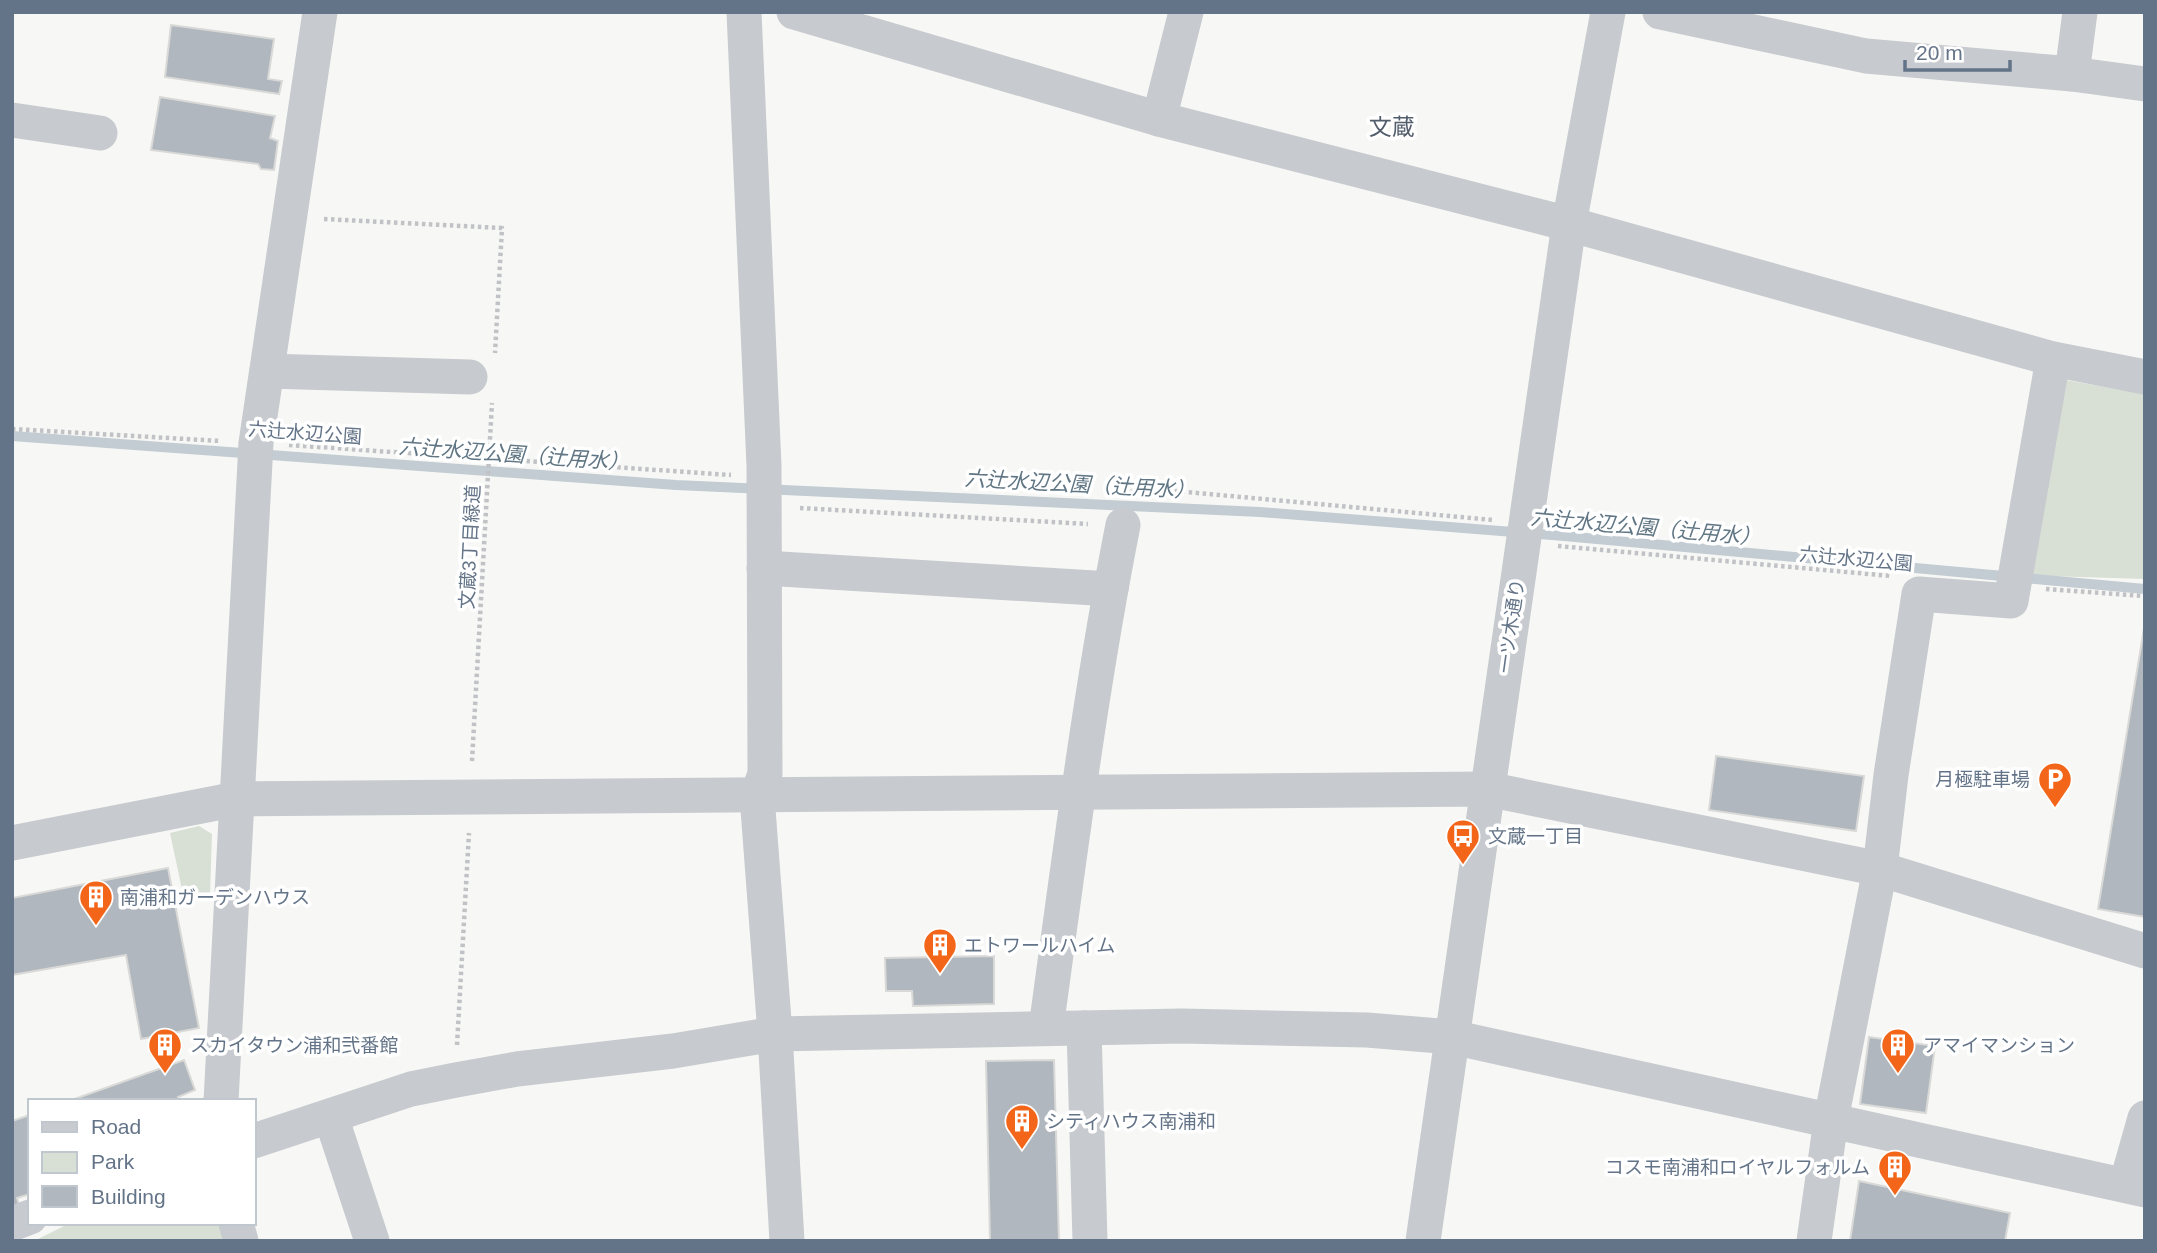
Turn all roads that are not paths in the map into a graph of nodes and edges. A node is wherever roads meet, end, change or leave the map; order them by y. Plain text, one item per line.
1 (320, 12) edge
2 (744, 12) edge
3 (794, 12) edge
4 (1186, 12) edge
5 (1608, 12) edge
6 (1660, 12) edge
7 (2080, 12) edge
8 (2072, 74) junction
9 (2145, 84) edge
10 (1159, 119) junction
11 (12, 120) edge
12 (100, 133) dead end
13 (1569, 224) junction
14 (2053, 359) junction
15 (267, 371) junction
16 (486, 377) road end
17 (2145, 377) edge
18 (1123, 525) dead end
19 (764, 568) junction
20 (1111, 589) junction
21 (1487, 789) junction
22 (1079, 793) junction
23 (757, 796) junction
24 (237, 799) junction
25 (12, 843) edge
26 (1880, 869) junction
27 (2145, 951) edge
28 (1046, 1028) junction
29 (1084, 1028) junction
30 (775, 1034) junction
31 (1452, 1037) junction
32 (221, 1099) edge
33 (331, 1117) junction
34 (2145, 1118) edge
35 (1831, 1120) junction
36 (256, 1140) edge
37 (2135, 1187) edge
38 (372, 1241) edge
39 (787, 1241) edge
40 (1090, 1241) edge
41 (1423, 1241) edge
42 (1814, 1241) edge

1 - 15 street
2 - 19 street
3 - 10 street
4 - 10 street
5 - 13 street, 一ツ木通り
6 - 8 street
7 - 8 street
8 - 9 street
10 - 13 street
11 - 12 street
13 - 14 street
13 - 21 street, 一ツ木通り
14 - 17 street
14 - 26 street
15 - 16 street
15 - 24 street
18 - 20 street
19 - 20 street
19 - 23 street
20 - 22 street
21 - 22 street
21 - 26 street
21 - 31 street, 一ツ木通り
22 - 23 street
22 - 28 street
23 - 24 street
23 - 30 street
24 - 25 street
24 - 32 street
26 - 27 street
26 - 35 street
28 - 29 street
28 - 30 street
29 - 31 street
29 - 40 street
30 - 33 street
30 - 39 street
31 - 35 street
31 - 41 street, 一ツ木通り
33 - 36 street
33 - 38 street
34 - 37 street
35 - 37 street
35 - 42 street

